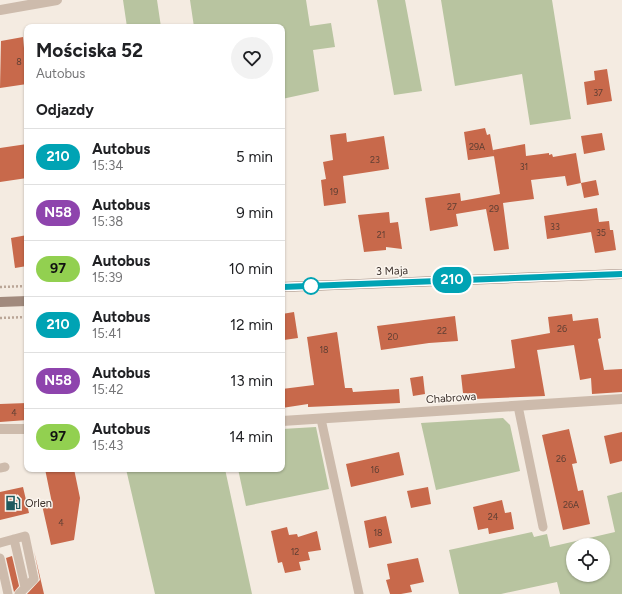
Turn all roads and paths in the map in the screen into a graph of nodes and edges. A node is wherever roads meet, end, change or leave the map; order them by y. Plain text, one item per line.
1 (57, 0) edge
2 (0, 10) edge
3 (622, 274) edge
4 (24, 286) edge
5 (0, 287) edge
6 (285, 287) edge
7 (0, 302) edge
8 (24, 302) edge
9 (24, 317) edge
10 (0, 318) edge
11 (622, 399) edge
12 (518, 406) junction
13 (321, 419) junction
14 (285, 421) edge
15 (0, 429) edge
16 (24, 429) edge
17 (543, 527) dead end
18 (0, 543) edge
19 (0, 558) edge
20 (22, 591) edge
21 (8, 594) edge
22 (359, 594) edge

1 - 2 street
3 - 6 main road, 3 Maja
4 - 5 path
7 - 8 main road
9 - 10 path
11 - 12 street, Chabrowa
12 - 13 street, Chabrowa
12 - 17 lane
13 - 14 street, Chabrowa
13 - 22 lane
15 - 16 street
18 - 20 lane
19 - 21 lane

